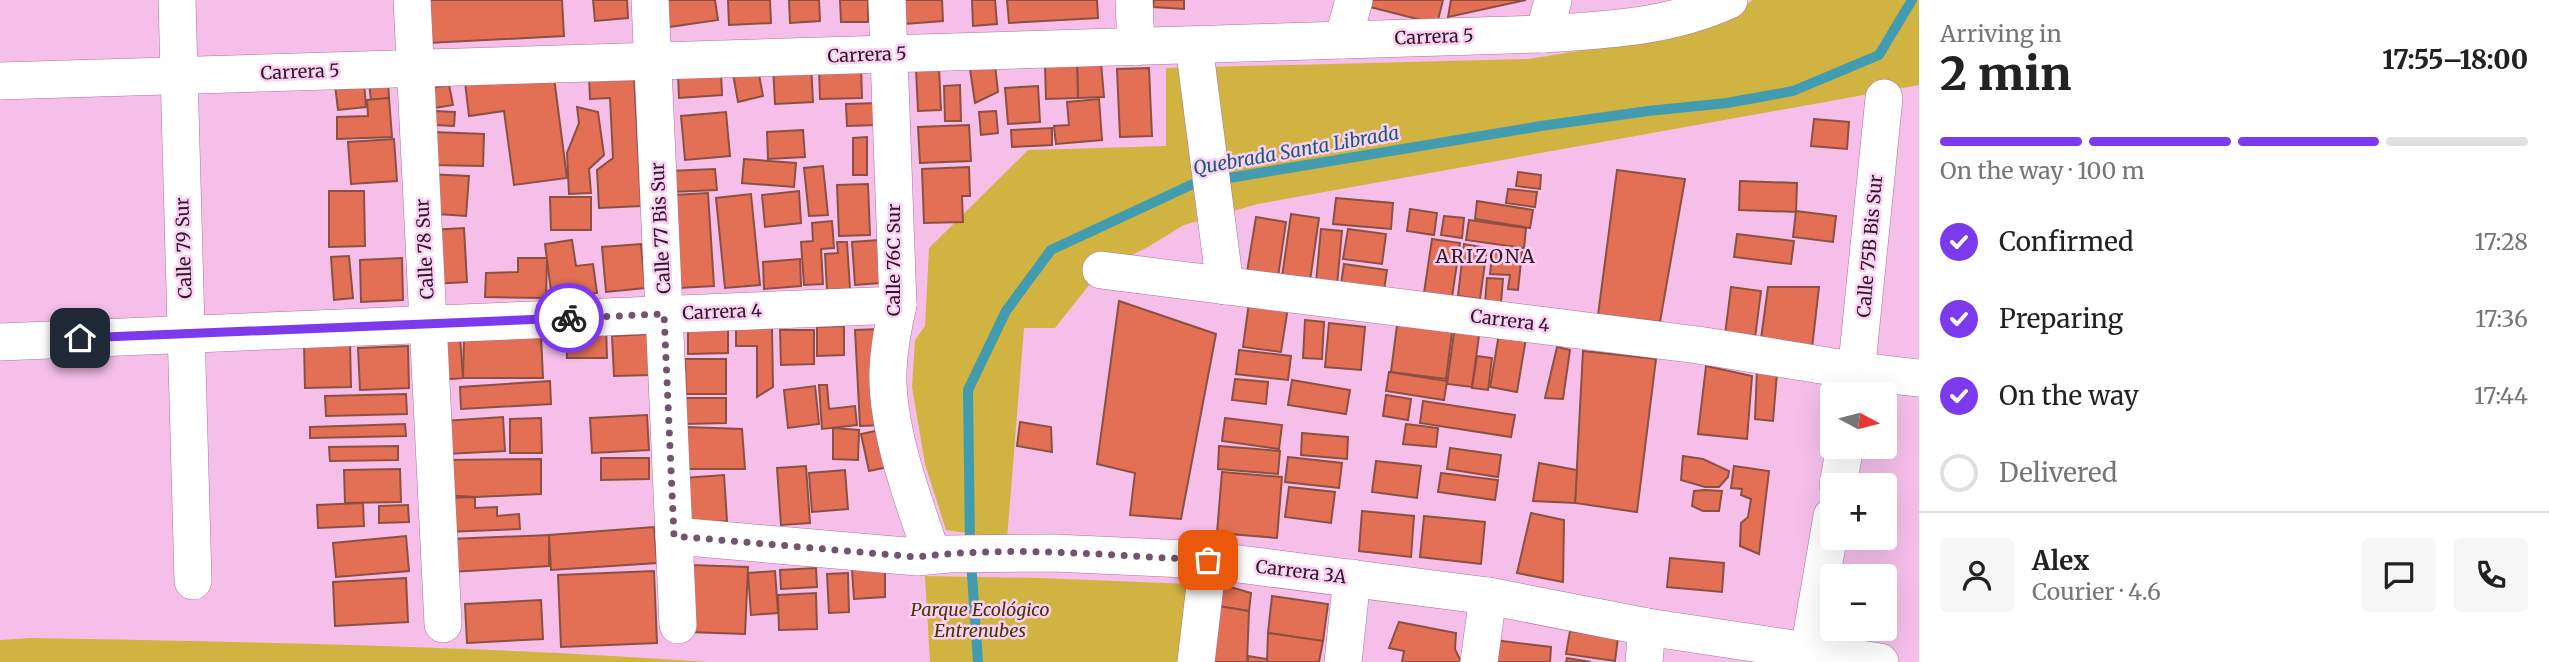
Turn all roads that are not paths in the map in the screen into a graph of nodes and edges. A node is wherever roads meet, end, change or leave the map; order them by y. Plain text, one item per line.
1 (177, 0) edge
2 (412, 0) edge
3 (650, 0) edge
4 (887, 0) edge
5 (1134, 0) edge
6 (1354, 0) edge
7 (1729, 0) edge
8 (1549, 17) edge
9 (1343, 40) junction
10 (1194, 45) junction
11 (1136, 47) junction
12 (889, 54) junction
13 (653, 61) junction
14 (416, 68) junction
15 (179, 76) junction
16 (0, 81) edge
17 (1884, 98) dead end
18 (1101, 270) dead end
19 (1224, 286) junction
20 (898, 305) junction
21 (664, 314) junction
22 (428, 324) junction
23 (186, 334) junction
24 (0, 342) edge
25 (1919, 378) edge
26 (1856, 382) edge
27 (674, 536) junction
28 (1826, 550) edge
29 (941, 554) junction
30 (1208, 560) junction
31 (1352, 579) junction
32 (193, 581) dead end
33 (1488, 596) junction
34 (443, 624) dead end
35 (678, 625) dead end
36 (1645, 644) edge
37 (1807, 656) edge
38 (1196, 662) edge
39 (1343, 662) edge
40 (1479, 662) edge
41 (1880, 662) edge

1 - 15 street, Calle 79 Sur
2 - 14 street, Calle 78 Sur
3 - 13 street, Calle 77 Bis Sur
4 - 12 street, Calle 76C Sur
5 - 11 street
6 - 9 street
7 - 8 street, Carrera 5
8 - 9 street, Carrera 5
9 - 10 street, Carrera 5
10 - 11 street, Carrera 5
10 - 19 street
11 - 12 street, Carrera 5
12 - 13 street, Carrera 5
12 - 20 street, Calle 76C Sur
13 - 14 street, Carrera 5
13 - 21 street, Calle 77 Bis Sur
14 - 15 street, Carrera 5
14 - 22 street, Calle 78 Sur
15 - 16 street, Carrera 5
15 - 23 street, Calle 79 Sur
17 - 26 street, Calle 75B Bis Sur
18 - 19 street, Carrera 4
19 - 26 street, Carrera 4
20 - 21 street, Carrera 4
20 - 29 street, Calle 76C Sur
21 - 22 street, Carrera 4
21 - 27 street, Calle 77 Bis Sur
22 - 23 street, Carrera 4
22 - 34 street, Calle 78 Sur
23 - 24 street, Carrera 4
23 - 32 street, Calle 79 Sur
25 - 26 street, Carrera 4
27 - 29 street, Carrera 3A
27 - 35 street, Calle 77 Bis Sur
28 - 37 street
29 - 30 street, Carrera 3A
30 - 31 street, Carrera 3A
30 - 38 street
31 - 33 street, Carrera 3A
31 - 39 street
33 - 36 street, Carrera 3A
33 - 40 street
36 - 37 street, Carrera 3A
37 - 41 street, Carrera 3A

